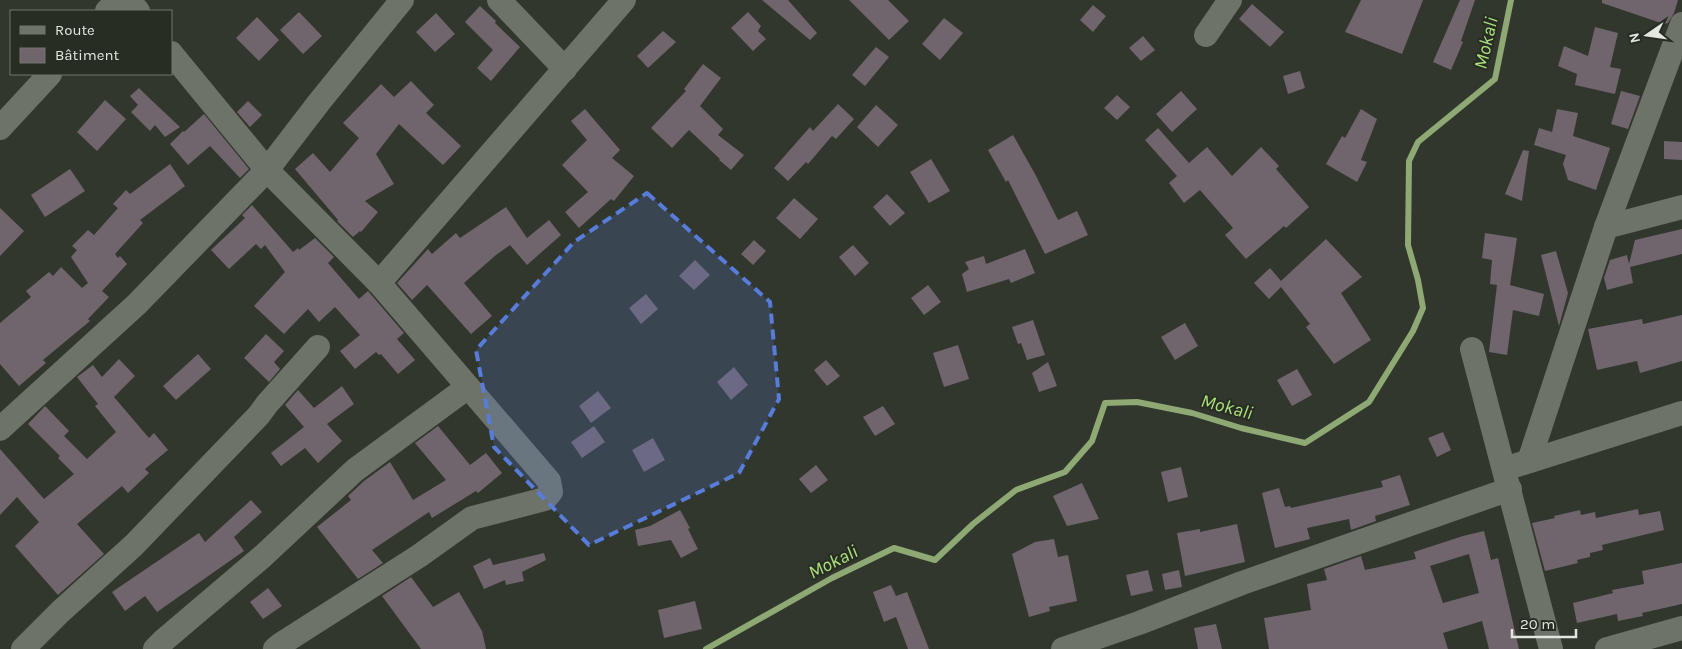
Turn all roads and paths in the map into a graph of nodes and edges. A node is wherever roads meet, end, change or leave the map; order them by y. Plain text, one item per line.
1 (118, 0) edge
2 (128, 0) edge
3 (402, 0) edge
4 (499, 0) edge
5 (624, 0) edge
6 (1230, 0) edge
7 (108, 10) edge
8 (137, 10) edge
9 (1682, 24) edge
10 (1206, 35) dead end
11 (172, 54) edge
12 (565, 69) junction
13 (49, 75) edge
14 (0, 128) edge
15 (267, 170) junction
16 (1682, 208) edge
17 (1606, 228) junction
18 (379, 283) junction
19 (318, 347) dead end
20 (1472, 349) dead end
21 (468, 386) junction
22 (1682, 413) edge
23 (0, 429) edge
24 (1528, 461) junction
25 (1507, 479) junction
26 (1682, 628) edge
27 (23, 649) edge
28 (156, 649) edge
29 (275, 649) edge
30 (1063, 649) edge
31 (1551, 649) edge
32 (1607, 649) edge

1 - 7 street
2 - 8 street
3 - 15 street
4 - 12 street
5 - 12 street
6 - 10 street
9 - 17 street
11 - 15 street
12 - 18 street
13 - 14 street
15 - 18 street
15 - 23 street
16 - 17 street
17 - 24 street
18 - 21 street
19 - 27 street
20 - 25 street
21 - 28 street
21 - 29 street
22 - 24 street
24 - 25 street
25 - 30 street
25 - 31 street
26 - 32 street

